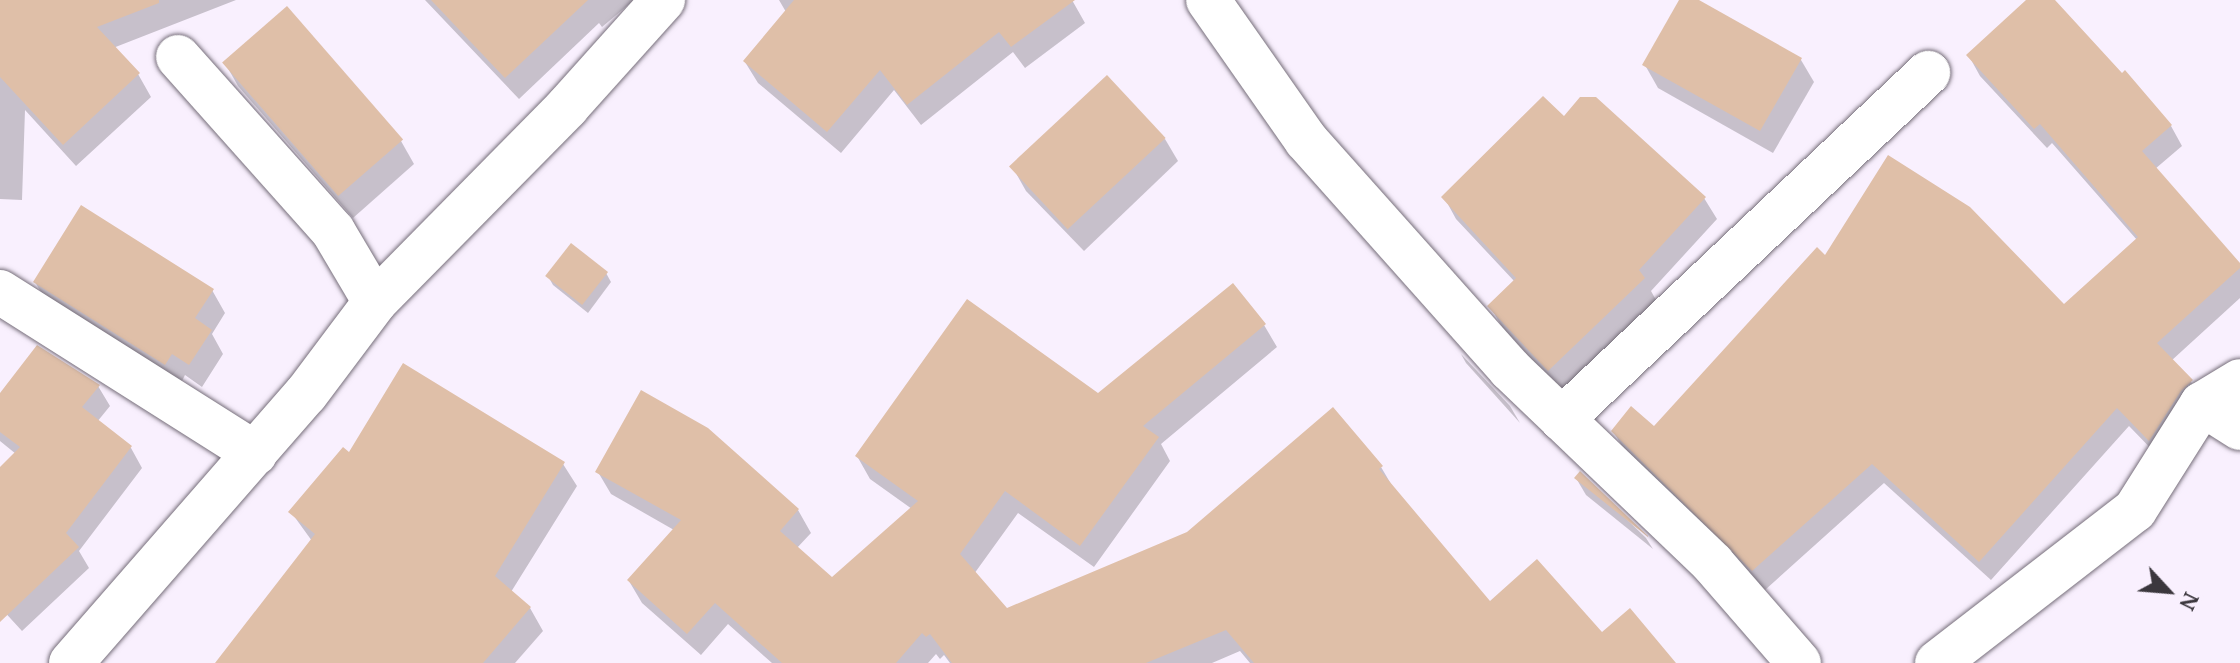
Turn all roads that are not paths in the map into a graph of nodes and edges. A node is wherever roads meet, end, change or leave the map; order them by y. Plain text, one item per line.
1 (663, 0) edge
2 (1208, 0) edge
3 (178, 57) dead end
4 (1928, 73) dead end
5 (0, 292) edge
6 (375, 302) junction
7 (2240, 381) edge
8 (2202, 404) junction
9 (1562, 419) junction
10 (2240, 428) edge
11 (255, 453) junction
12 (71, 663) edge
13 (1799, 663) edge
14 (1937, 663) edge

1 - 6 street
2 - 9 street
3 - 6 street
4 - 9 street
5 - 11 street
6 - 11 street
7 - 8 street
8 - 10 street
8 - 14 street
9 - 13 street
11 - 12 street

